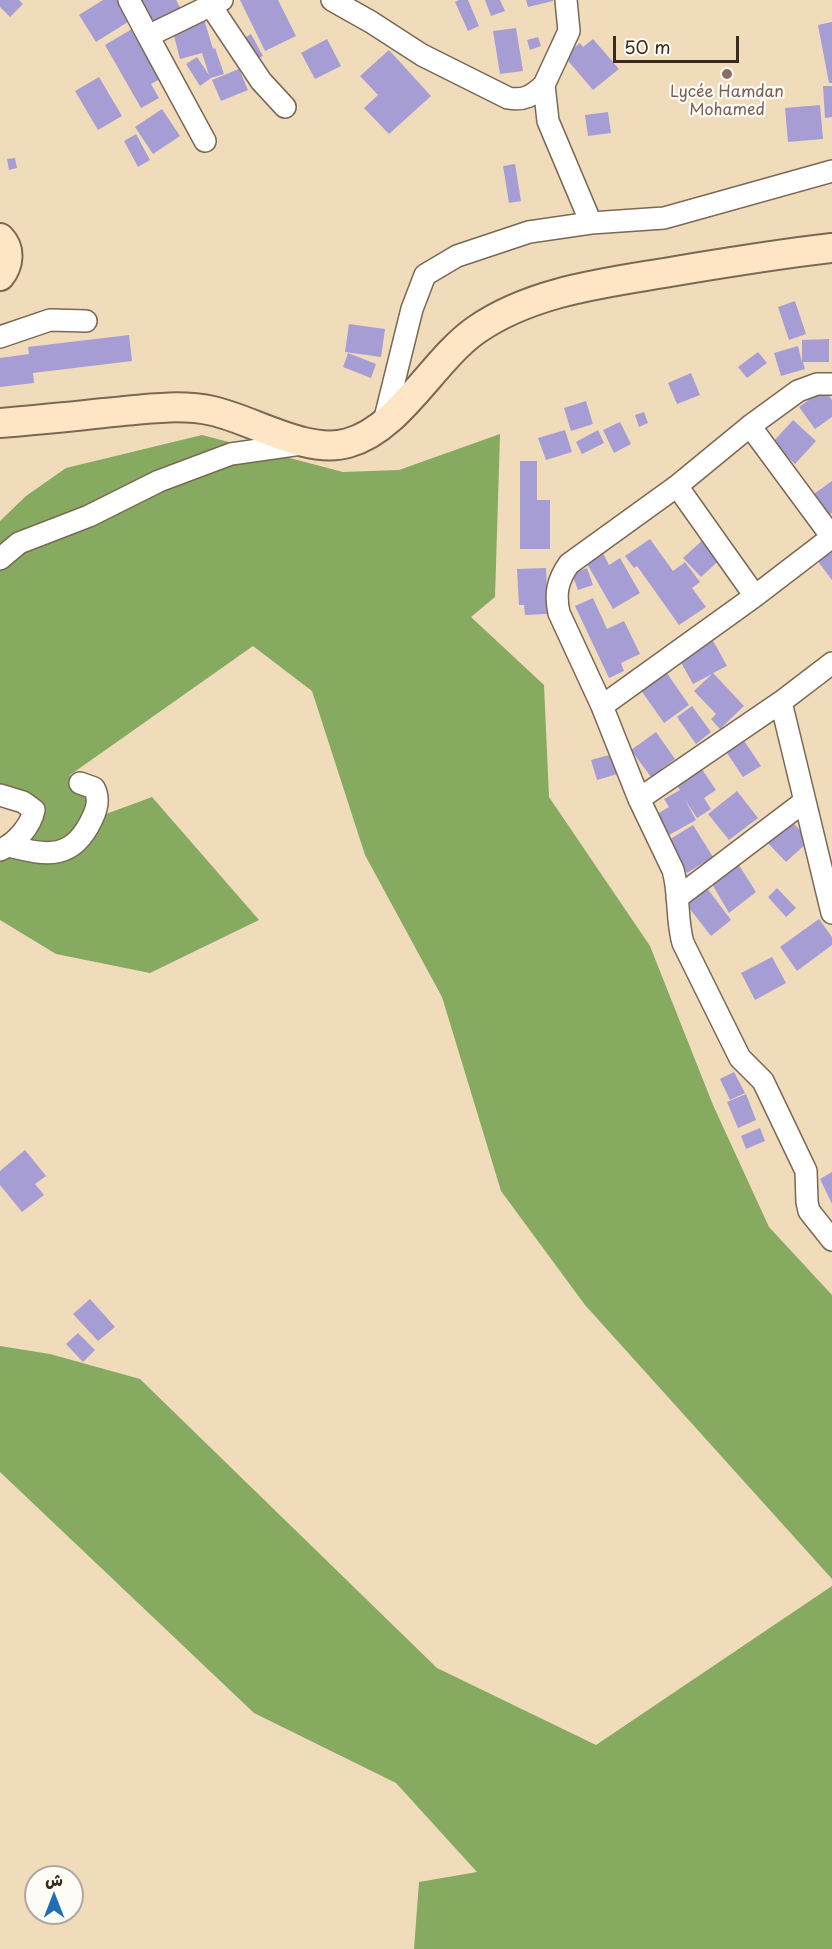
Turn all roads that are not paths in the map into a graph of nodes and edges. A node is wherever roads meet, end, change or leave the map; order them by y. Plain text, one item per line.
1 (129, 0) edge
2 (332, 0) edge
3 (566, 0) edge
4 (217, 3) edge
5 (148, 36) junction
6 (543, 85) junction
7 (285, 107) dead end
8 (205, 141) dead end
9 (832, 171) edge
10 (591, 223) junction
11 (0, 238) edge
12 (832, 248) edge
13 (0, 276) edge
14 (86, 321) dead end
15 (0, 337) edge
16 (832, 384) edge
17 (384, 422) junction
18 (0, 423) edge
19 (750, 426) junction
20 (307, 443) junction
21 (676, 486) junction
22 (832, 537) edge
23 (20, 543) junction
24 (0, 552) edge
25 (0, 559) edge
26 (755, 596) junction
27 (832, 663) edge
28 (781, 702) junction
29 (602, 706) junction
30 (80, 783) dead end
31 (0, 795) edge
32 (639, 799) junction
33 (805, 801) junction
34 (5, 848) edge
35 (677, 898) junction
36 (832, 913) edge
37 (832, 1240) edge

1 - 5 street
2 - 6 street
3 - 6 street
4 - 5 street
4 - 7 street
5 - 8 street
6 - 10 street
9 - 10 street
10 - 17 street
11 - 13 main road
12 - 17 main road
14 - 15 street
16 - 19 street
17 - 20 main road
18 - 20 main road
19 - 21 street
19 - 22 street
20 - 23 street
21 - 26 street
21 - 29 street
22 - 26 street
23 - 24 street
23 - 25 street
26 - 29 street
27 - 28 street
28 - 32 street
28 - 33 street
29 - 32 street
30 - 34 street
31 - 34 street
32 - 35 street
33 - 35 street
33 - 36 street
35 - 37 street

